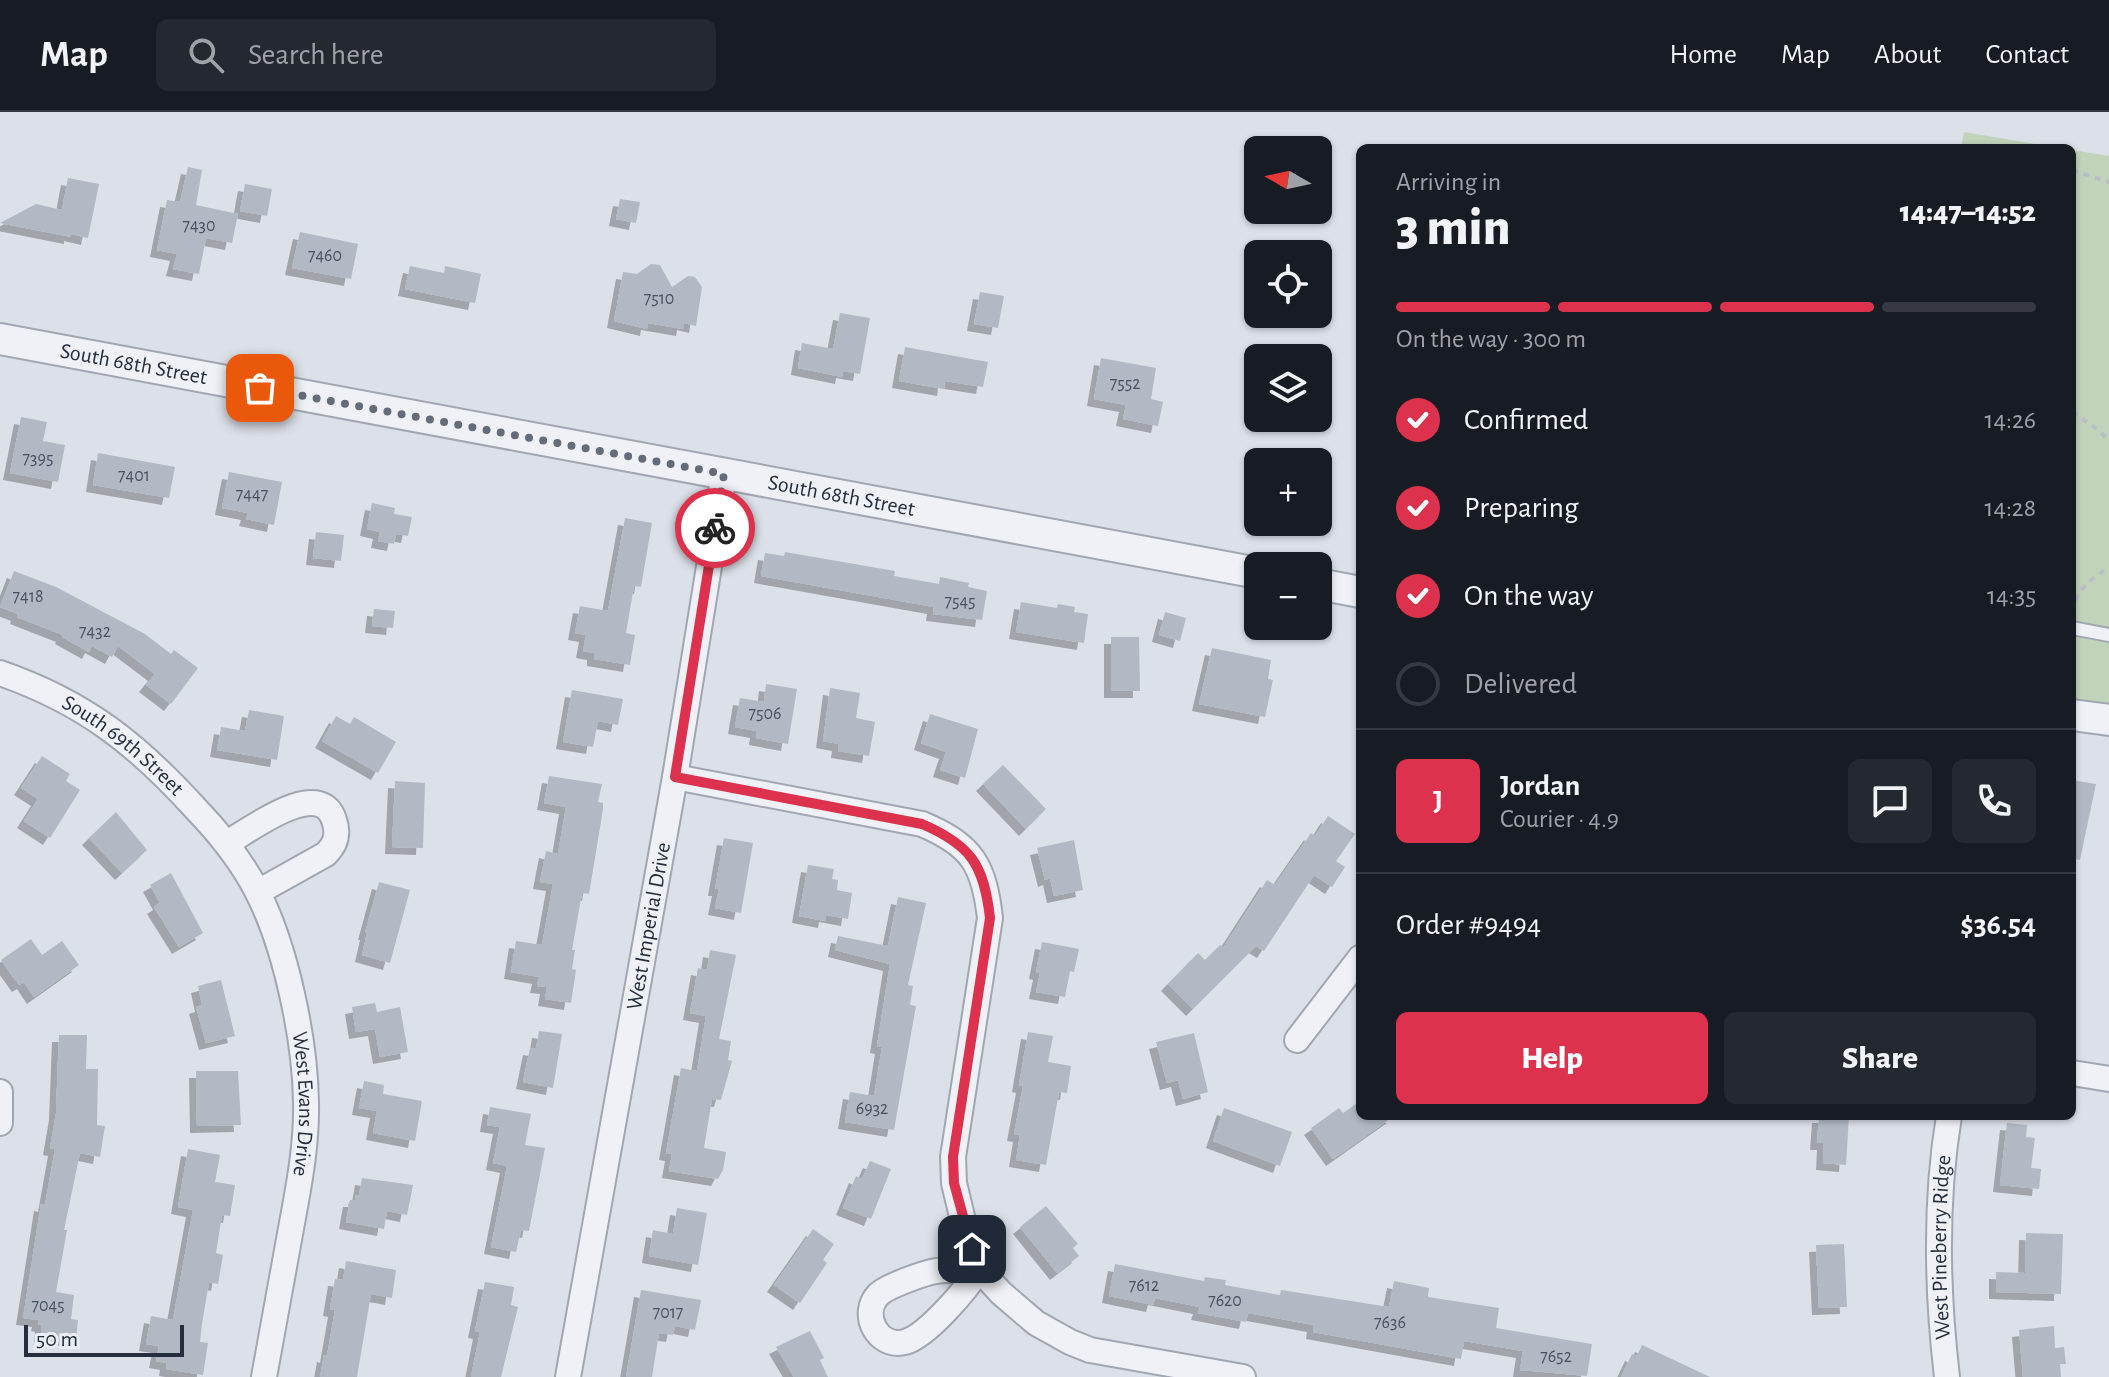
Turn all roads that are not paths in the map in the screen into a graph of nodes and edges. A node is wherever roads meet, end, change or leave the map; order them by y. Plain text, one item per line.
1 (0, 339) edge
2 (724, 474) junction
3 (1244, 570) edge
4 (1332, 587) edge
5 (1356, 591) edge
6 (2076, 629) edge
7 (2109, 635) edge
8 (0, 673) edge
9 (2076, 716) edge
10 (2109, 720) edge
11 (675, 777) junction
12 (227, 843) junction
13 (258, 892) junction
14 (1356, 963) edge
15 (1297, 1040) dead end
16 (2076, 1074) edge
17 (2109, 1079) edge
18 (0, 1092) edge
19 (1949, 1120) edge
20 (0, 1123) edge
21 (264, 1377) edge
22 (568, 1377) edge
23 (1243, 1377) edge
24 (1947, 1377) edge

1 - 2 street, South 68th Street
2 - 3 street, South 68th Street
2 - 11 street, West Imperial Drive
4 - 5 street
6 - 7 lane
8 - 12 street, South 69th Street
9 - 10 street
11 - 22 street, West Imperial Drive
11 - 23 street
12 - 13 street, West Evans Drive
12 - 13 street
13 - 21 street, West Evans Drive
14 - 15 street
16 - 17 street
18 - 20 street
19 - 24 street, West Pineberry Ridge

